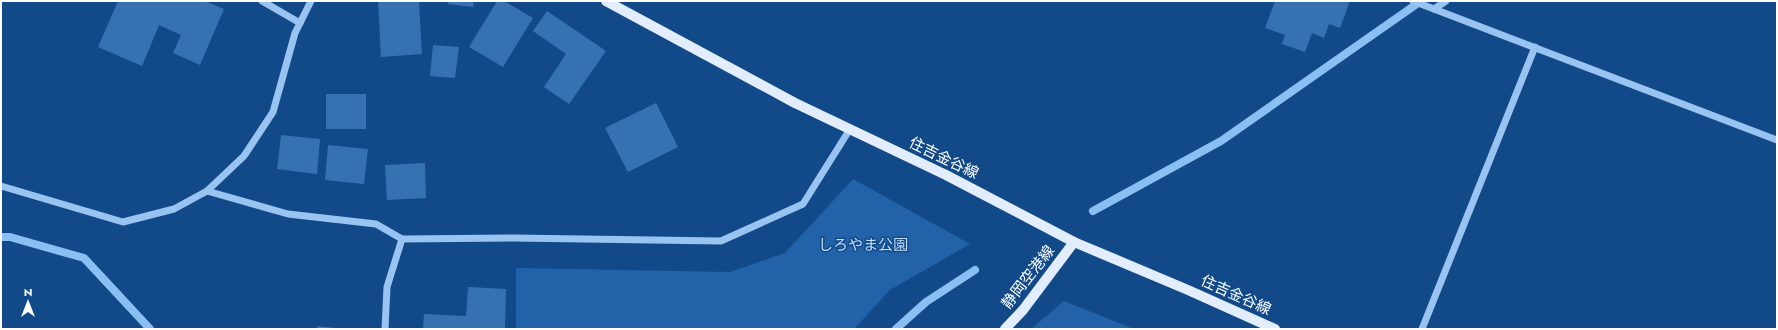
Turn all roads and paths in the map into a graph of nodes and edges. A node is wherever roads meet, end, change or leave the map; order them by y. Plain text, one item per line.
1 (262, 1) edge
2 (311, 1) edge
3 (606, 1) edge
4 (1413, 1) edge
5 (1446, 1) edge
6 (1432, 8) junction
7 (300, 23) junction
8 (1535, 47) junction
9 (850, 129) junction
10 (1777, 140) edge
11 (1, 186) edge
12 (207, 191) junction
13 (402, 239) junction
14 (1074, 242) junction
15 (385, 329) edge
16 (1005, 329) edge
17 (1275, 329) edge
18 (1422, 329) edge

1 - 7 street
2 - 7 street
3 - 9 main road, 住吉金谷線
4 - 6 street
5 - 6 street
6 - 8 street
7 - 12 street
8 - 10 street
8 - 18 street
9 - 13 street
9 - 14 main road, 住吉金谷線
11 - 12 street
12 - 13 street
13 - 15 street
14 - 16 main road, 静岡空港線
14 - 17 main road, 住吉金谷線

